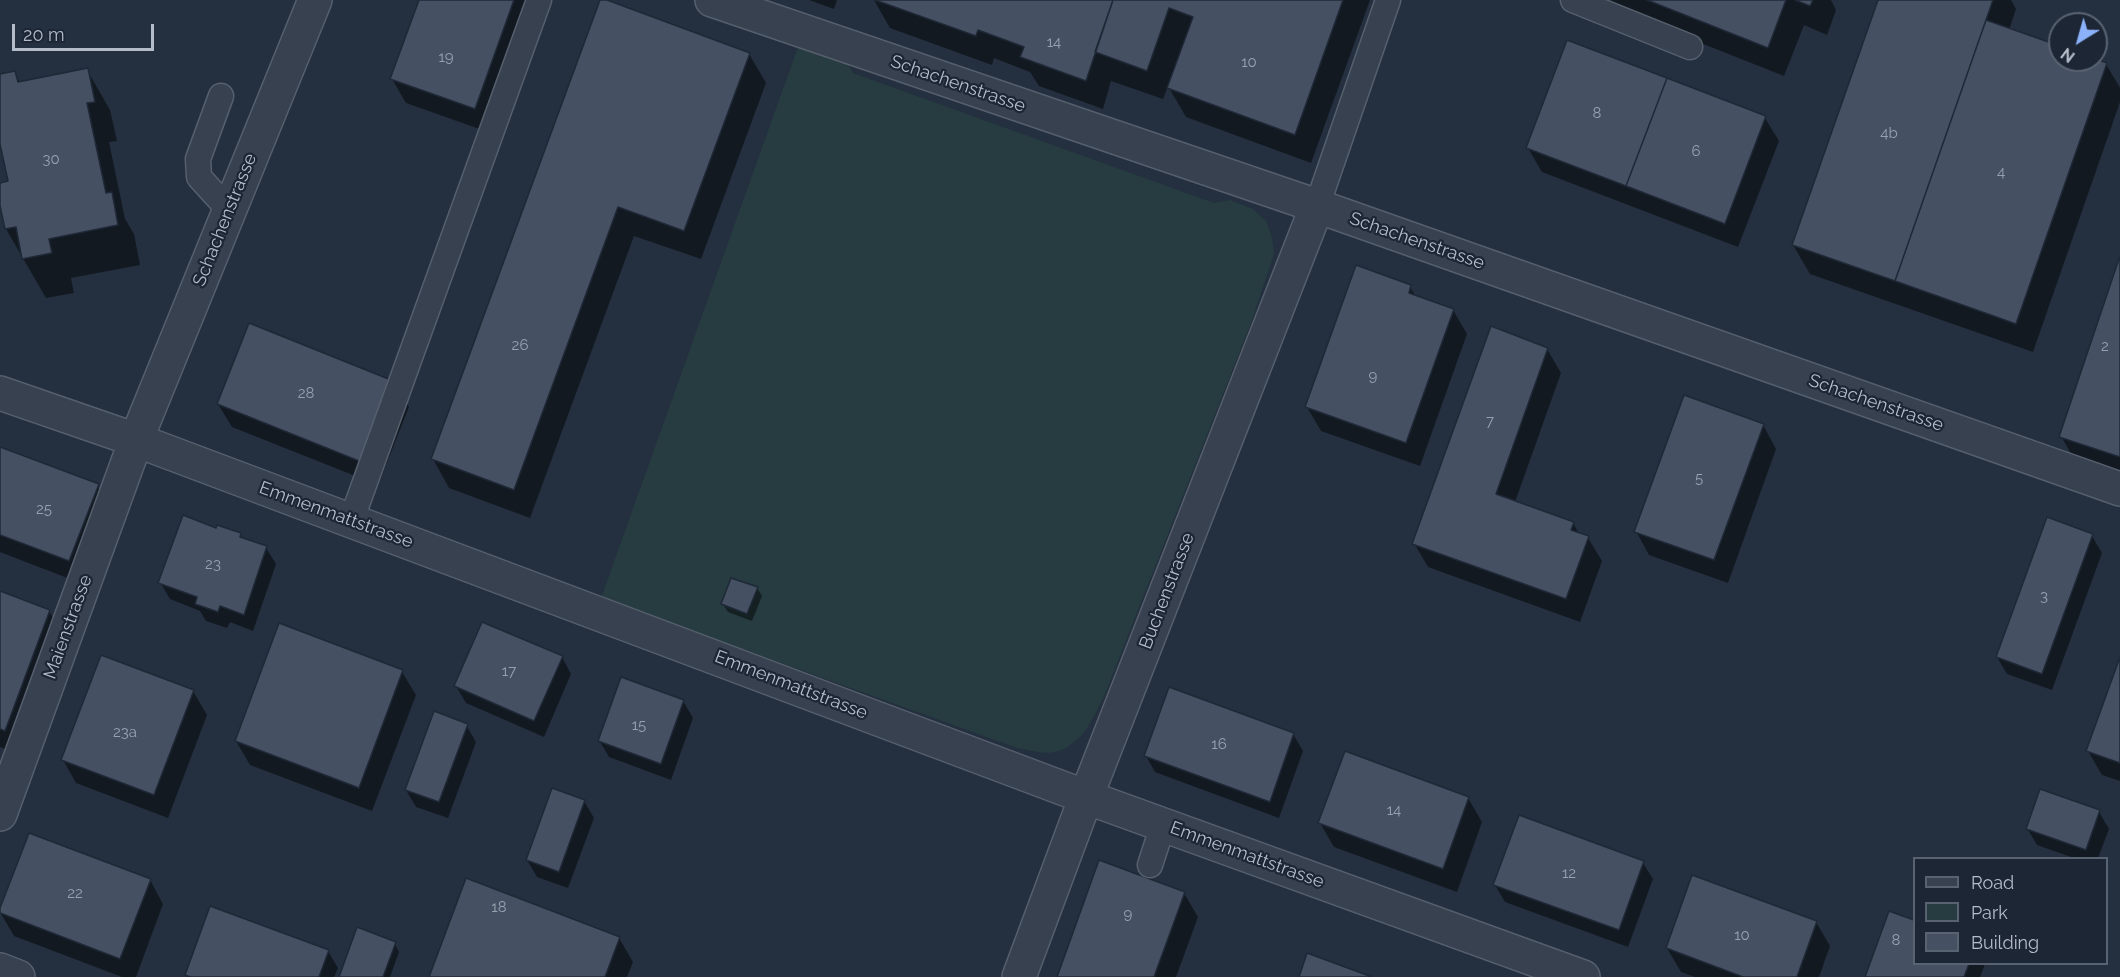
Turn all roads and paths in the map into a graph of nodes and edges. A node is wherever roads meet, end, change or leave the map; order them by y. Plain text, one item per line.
1 (315, 0) edge
2 (539, 0) edge
3 (712, 0) edge
4 (1388, 0) edge
5 (1573, 0) edge
6 (1690, 47) dead end
7 (221, 96) dead end
8 (1317, 206) junction
9 (229, 210) junction
10 (0, 393) edge
11 (135, 440) junction
12 (2120, 489) edge
13 (351, 521) junction
14 (1086, 797) junction
15 (0, 814) edge
16 (1163, 825) junction
17 (1150, 865) dead end
18 (1019, 977) edge
19 (1583, 977) edge

1 - 9 street, Schachenstrasse
2 - 13 lane
3 - 8 street, Schachenstrasse
4 - 8 lane
5 - 6 lane
7 - 9 lane
8 - 12 street, Schachenstrasse
8 - 14 street, Buchenstrasse
9 - 11 street, Schachenstrasse
10 - 11 street, Emmenmattstrasse
11 - 13 street, Emmenmattstrasse
11 - 15 street, Maienstrasse
13 - 14 street, Emmenmattstrasse
14 - 16 street, Emmenmattstrasse
14 - 18 street, Buchenstrasse
16 - 17 lane
16 - 19 street, Emmenmattstrasse

